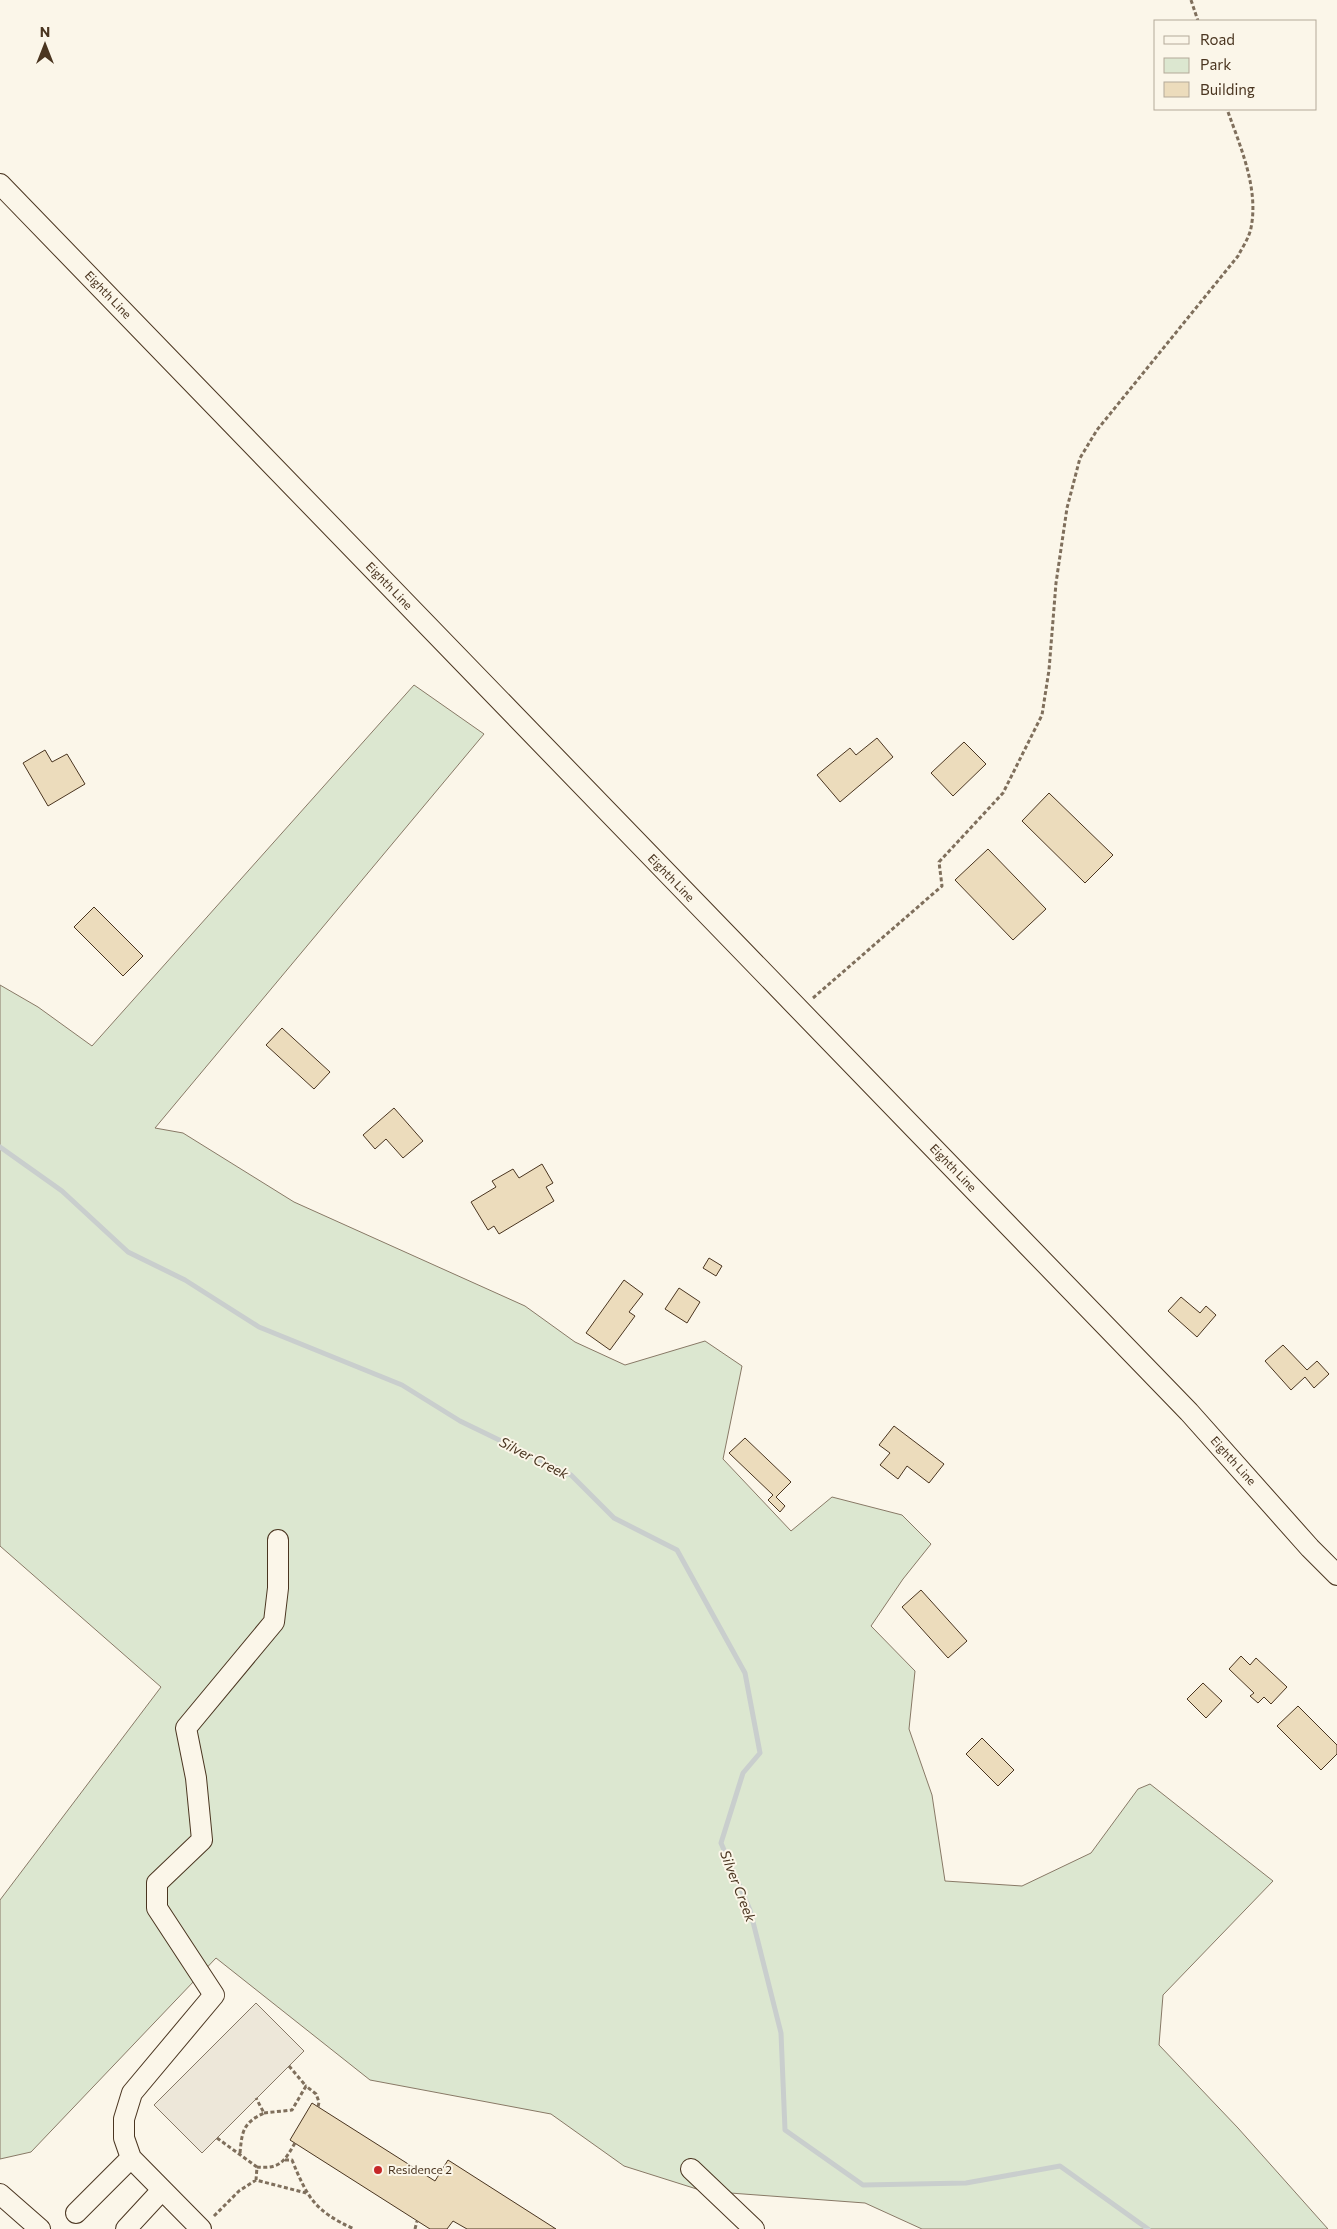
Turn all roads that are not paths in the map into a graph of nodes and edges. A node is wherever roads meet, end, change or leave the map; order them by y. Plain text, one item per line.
1 (0, 184) edge
2 (278, 1540) dead end
3 (1337, 1576) edge
4 (130, 2158) junction
5 (691, 2169) dead end
6 (162, 2190) junction
7 (0, 2194) edge
8 (76, 2213) dead end
9 (197, 2227) edge
10 (40, 2229) edge
11 (126, 2229) edge
12 (754, 2229) edge

1 - 3 street, Eighth Line
2 - 4 street
4 - 6 street
4 - 8 street
5 - 12 street
6 - 9 street
6 - 11 street
7 - 10 street

